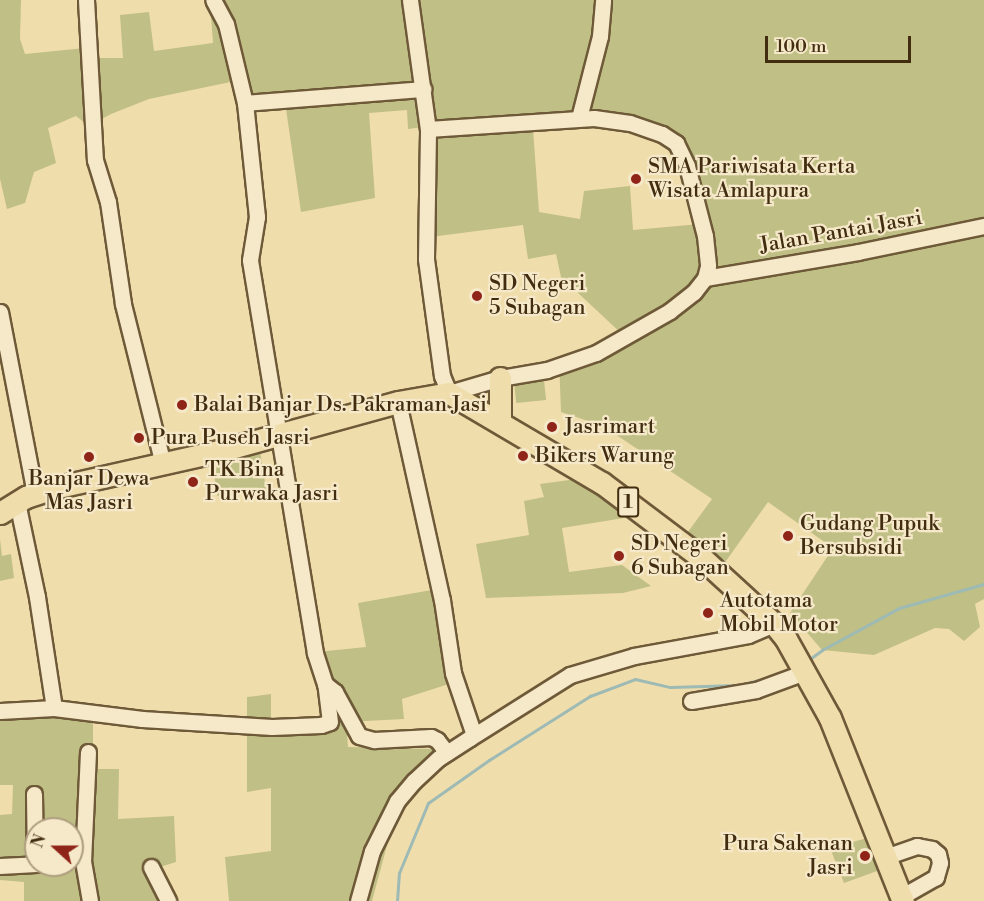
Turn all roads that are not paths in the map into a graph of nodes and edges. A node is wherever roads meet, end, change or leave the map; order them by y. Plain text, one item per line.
1 (86, 0) edge
2 (213, 0) edge
3 (410, 0) edge
4 (603, 0) edge
5 (423, 89) junction
6 (245, 103) junction
7 (579, 118) junction
8 (428, 129) junction
9 (984, 226) edge
10 (705, 278) junction
11 (0, 312) edge
12 (500, 378) junction
13 (449, 393) junction
14 (398, 402) junction
15 (500, 421) junction
16 (277, 435) junction
17 (163, 464) junction
18 (17, 503) edge
19 (780, 632) junction
20 (803, 670) junction
21 (325, 684) junction
22 (691, 701) dead end
23 (54, 708) junction
24 (0, 711) edge
25 (474, 735) junction
26 (88, 752) dead end
27 (447, 753) junction
28 (34, 794) dead end
29 (34, 817) edge
30 (82, 817) edge
31 (885, 857) junction
32 (24, 865) edge
33 (0, 866) edge
34 (151, 867) dead end
35 (83, 877) edge
36 (902, 899) edge
37 (90, 901) edge
38 (168, 901) edge
39 (358, 901) edge

1 - 17 street
2 - 6 street
3 - 5 street
4 - 7 street
5 - 6 street
5 - 8 street
6 - 16 street
7 - 8 street
7 - 10 street
8 - 13 street
9 - 10 street, Jalan Pantai Jasri
10 - 12 street
11 - 18 street
12 - 13 street
12 - 15 highway
13 - 14 highway
13 - 15 highway, 1
14 - 16 highway
14 - 25 street
15 - 19 highway, 1
16 - 17 highway
16 - 21 street
17 - 18 highway
18 - 23 street
19 - 20 highway, 1
19 - 25 street
20 - 22 street
20 - 31 highway, 1
21 - 23 street
21 - 27 street
23 - 24 street
25 - 27 street
26 - 30 street
27 - 39 street
28 - 29 street
31 - 36 highway, 1
31 - 36 street
32 - 33 street
34 - 38 street
35 - 37 street

